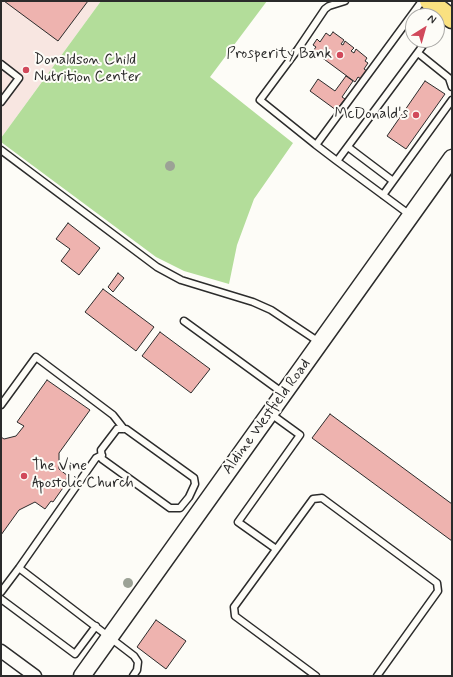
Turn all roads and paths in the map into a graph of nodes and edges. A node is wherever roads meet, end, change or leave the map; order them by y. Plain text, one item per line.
1 (345, 1) edge
2 (428, 1) edge
3 (421, 48) edge
4 (418, 53) junction
5 (1, 64) edge
6 (452, 87) edge
7 (452, 100) edge
8 (1, 102) edge
9 (316, 145) junction
10 (348, 147) junction
11 (1, 150) edge
12 (452, 158) edge
13 (337, 161) junction
14 (393, 181) junction
15 (383, 195) junction
16 (411, 216) junction
17 (184, 321) dead end
18 (320, 343) junction
19 (284, 393) junction
20 (1, 405) edge
21 (270, 413) junction
22 (124, 429) junction
23 (102, 454) junction
24 (196, 502) junction
25 (276, 549) junction
26 (19, 568) junction
27 (1, 592) edge
28 (1, 599) edge
29 (96, 626) junction
30 (110, 636) junction
31 (1, 651) edge
32 (35, 676) edge
33 (82, 676) edge
34 (133, 676) edge
35 (316, 676) edge
36 (377, 676) edge

1 - 9 lane
2 - 9 lane
3 - 4 lane
4 - 6 lane
4 - 10 lane
5 - 8 lane
7 - 14 lane
9 - 13 lane
10 - 13 lane
10 - 14 lane
11 - 18 lane
12 - 16 main road, Aldine Westfield Road
13 - 15 lane
14 - 15 lane
15 - 16 lane
16 - 18 main road, Aldine Westfield Road
17 - 19 lane
18 - 19 main road, Aldine Westfield Road
19 - 21 main road, Aldine Westfield Road
20 - 22 lane
21 - 24 main road, Aldine Westfield Road
21 - 25 lane
22 - 23 lane
22 - 24 lane
23 - 24 lane
23 - 26 lane
24 - 30 main road, Aldine Westfield Road
25 - 35 lane
25 - 36 lane
26 - 27 lane
26 - 29 lane
28 - 29 lane
29 - 30 lane
30 - 33 main road, Aldine Westfield Road
30 - 34 lane
31 - 32 street

